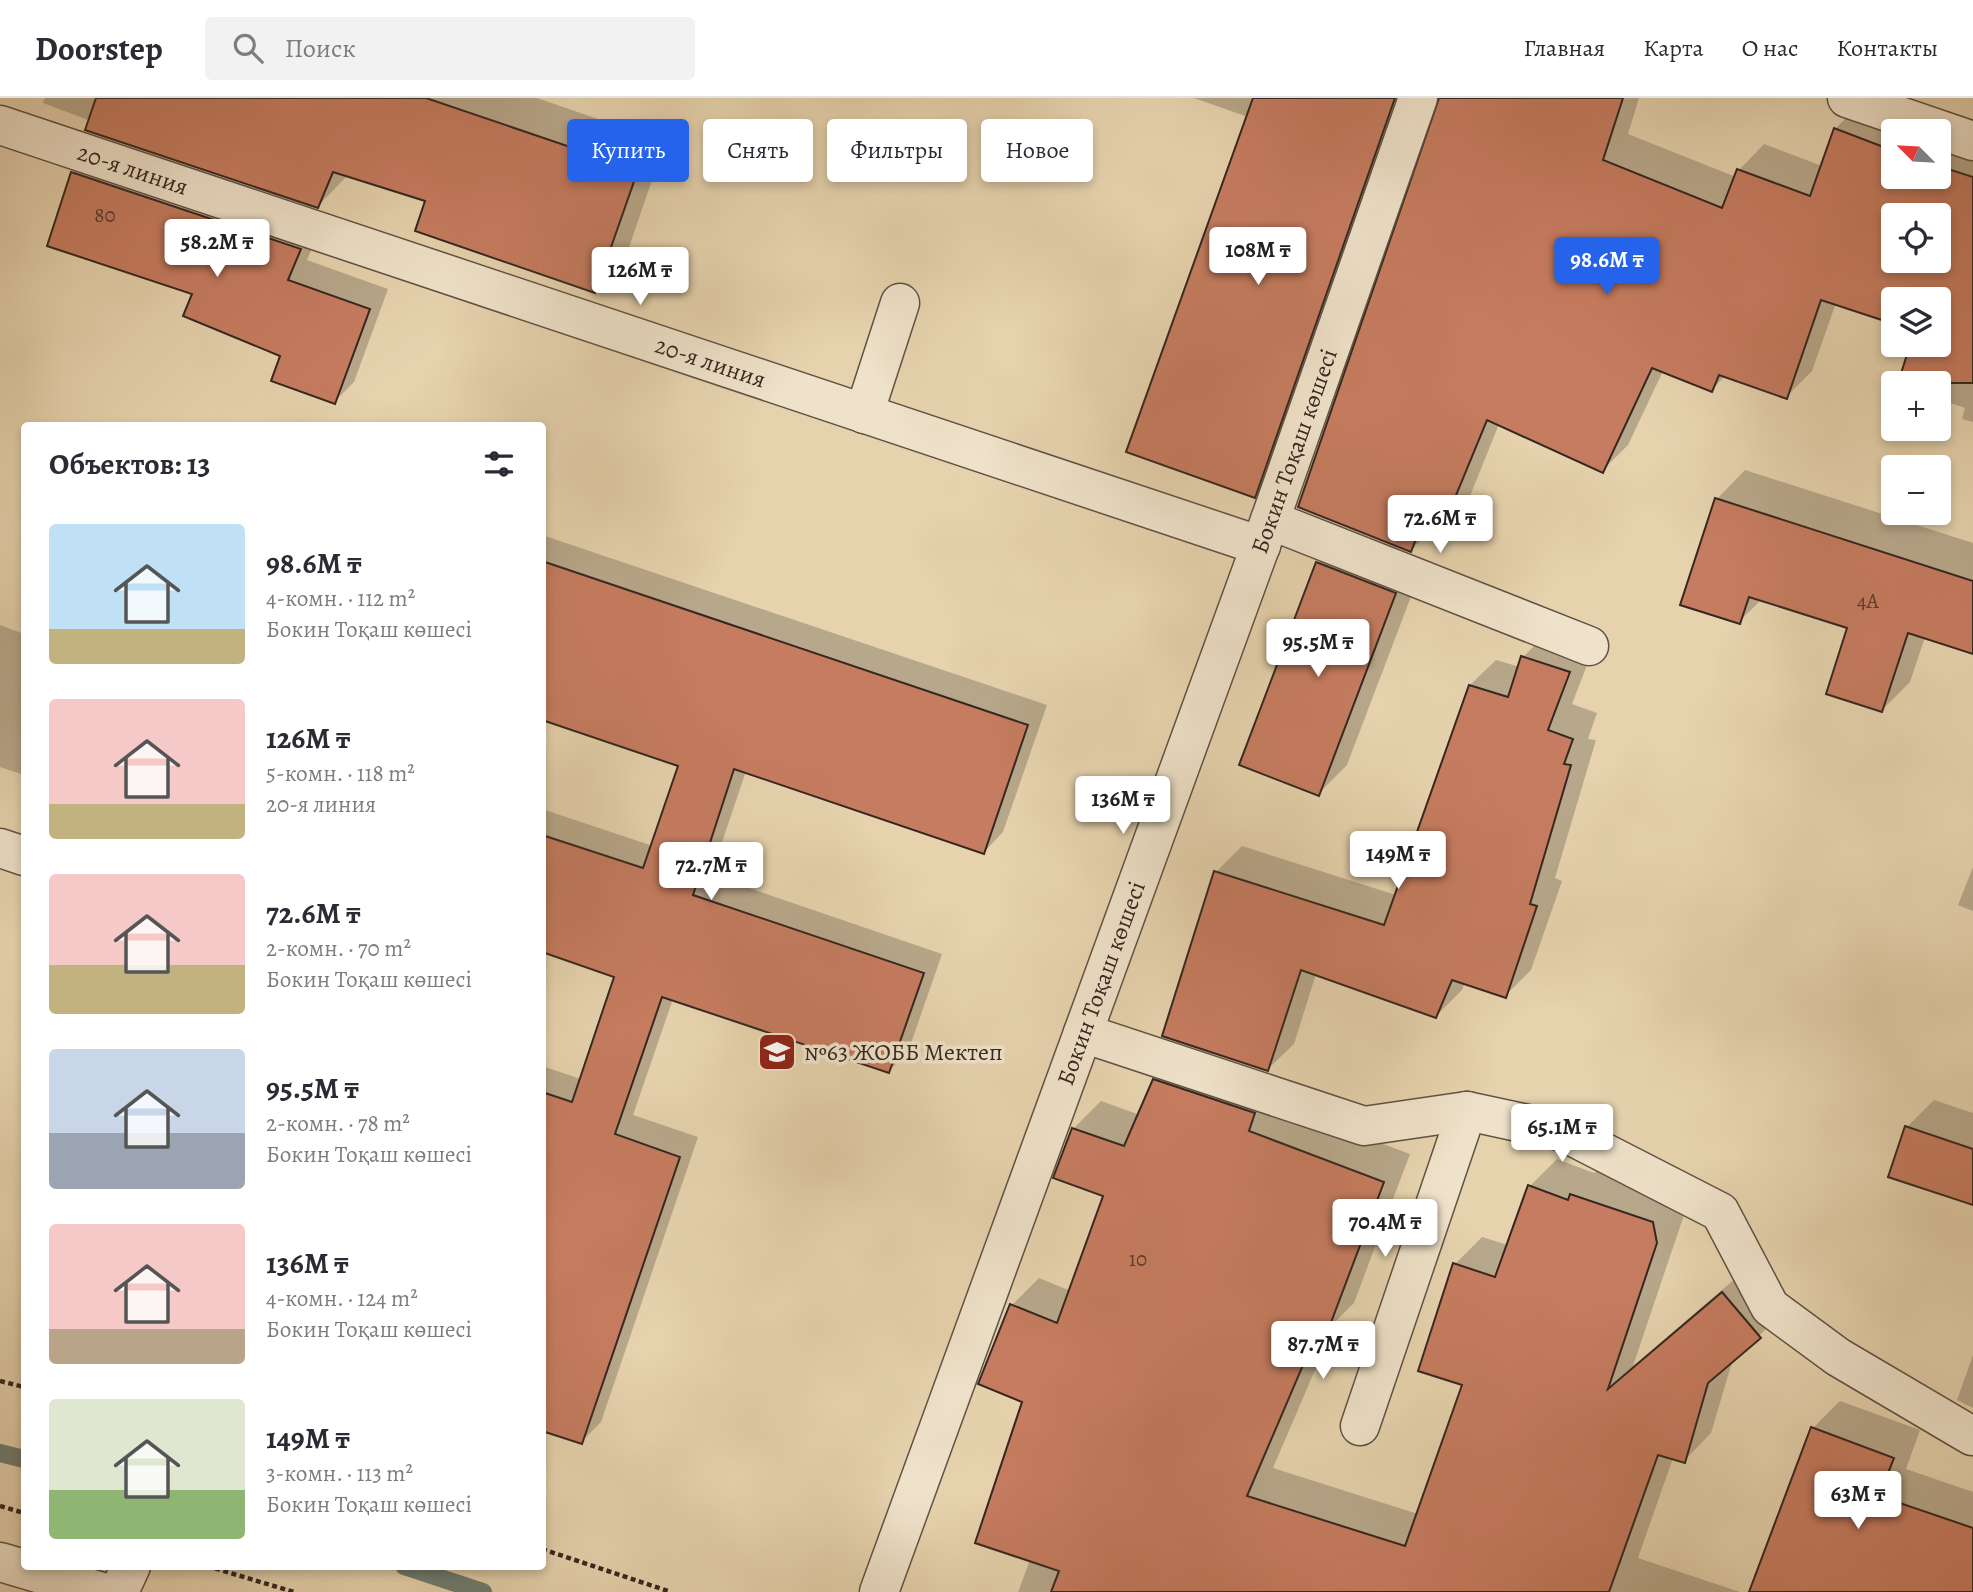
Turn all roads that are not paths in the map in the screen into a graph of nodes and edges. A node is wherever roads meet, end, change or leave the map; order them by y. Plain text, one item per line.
1 (1418, 98) edge
2 (1847, 98) edge
3 (0, 125) edge
4 (1973, 141) edge
5 (900, 303) dead end
6 (864, 414) junction
7 (1265, 533) junction
8 (1589, 646) dead end
9 (0, 848) edge
10 (21, 855) edge
11 (1083, 1033) junction
12 (1467, 1111) junction
13 (1360, 1426) dead end
14 (1972, 1436) edge
15 (0, 1562) edge
16 (21, 1568) edge
17 (27, 1570) edge
18 (129, 1570) edge
19 (102, 1592) edge
20 (119, 1592) edge
21 (879, 1592) edge

1 - 7 street, Бокин Тоқаш көшесі
2 - 4 street
3 - 6 street, 20-я линия
5 - 6 street
6 - 7 street, 20-я линия
7 - 8 street, 20-я линия
7 - 11 street, Бокин Тоқаш көшесі
9 - 10 street
11 - 12 street
11 - 21 street, Бокин Тоқаш көшесі
12 - 13 street
12 - 14 street
15 - 16 street
17 - 19 street
18 - 20 street

